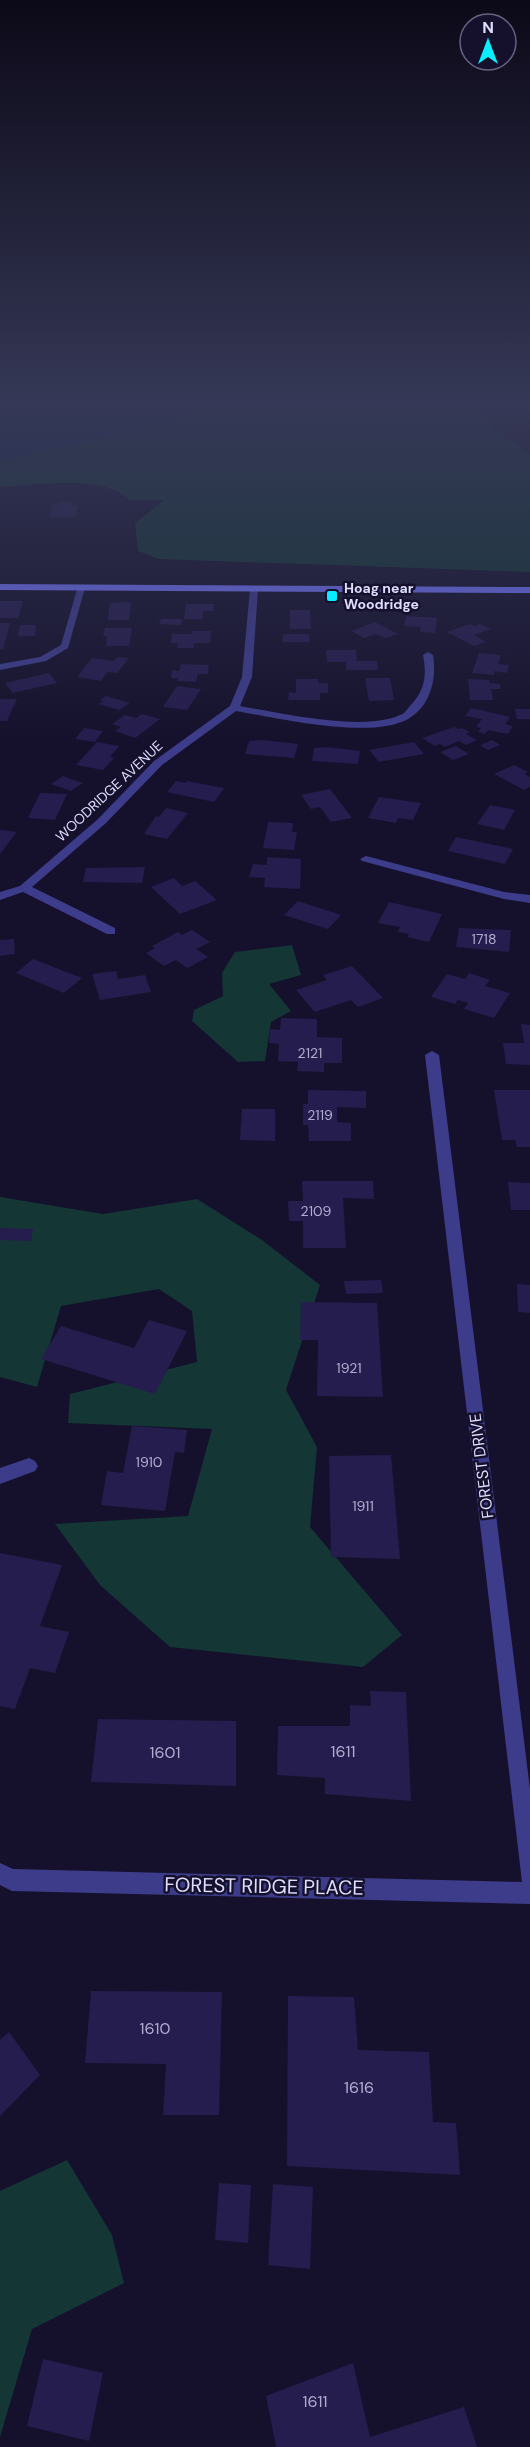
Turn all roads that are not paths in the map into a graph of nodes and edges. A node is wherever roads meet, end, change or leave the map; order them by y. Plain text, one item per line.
1 (0, 587) edge
2 (81, 588) junction
3 (254, 589) junction
4 (530, 590) edge
5 (428, 656) dead end
6 (0, 667) edge
7 (234, 708) junction
8 (366, 859) dead end
9 (24, 888) junction
10 (0, 896) edge
11 (530, 899) edge
12 (111, 931) dead end
13 (432, 1055) dead end
14 (29, 1466) dead end
15 (0, 1476) edge
16 (0, 1874) edge
17 (530, 1876) edge
18 (530, 1893) edge

1 - 2 street
2 - 3 street
2 - 6 street
3 - 4 street
3 - 7 street
5 - 7 street
7 - 9 street, WOODRIDGE AVENUE
8 - 11 street
9 - 10 street, WOODRIDGE AVENUE
9 - 12 street
13 - 17 street, FOREST DRIVE
14 - 15 street
16 - 18 street, FOREST RIDGE PLACE

